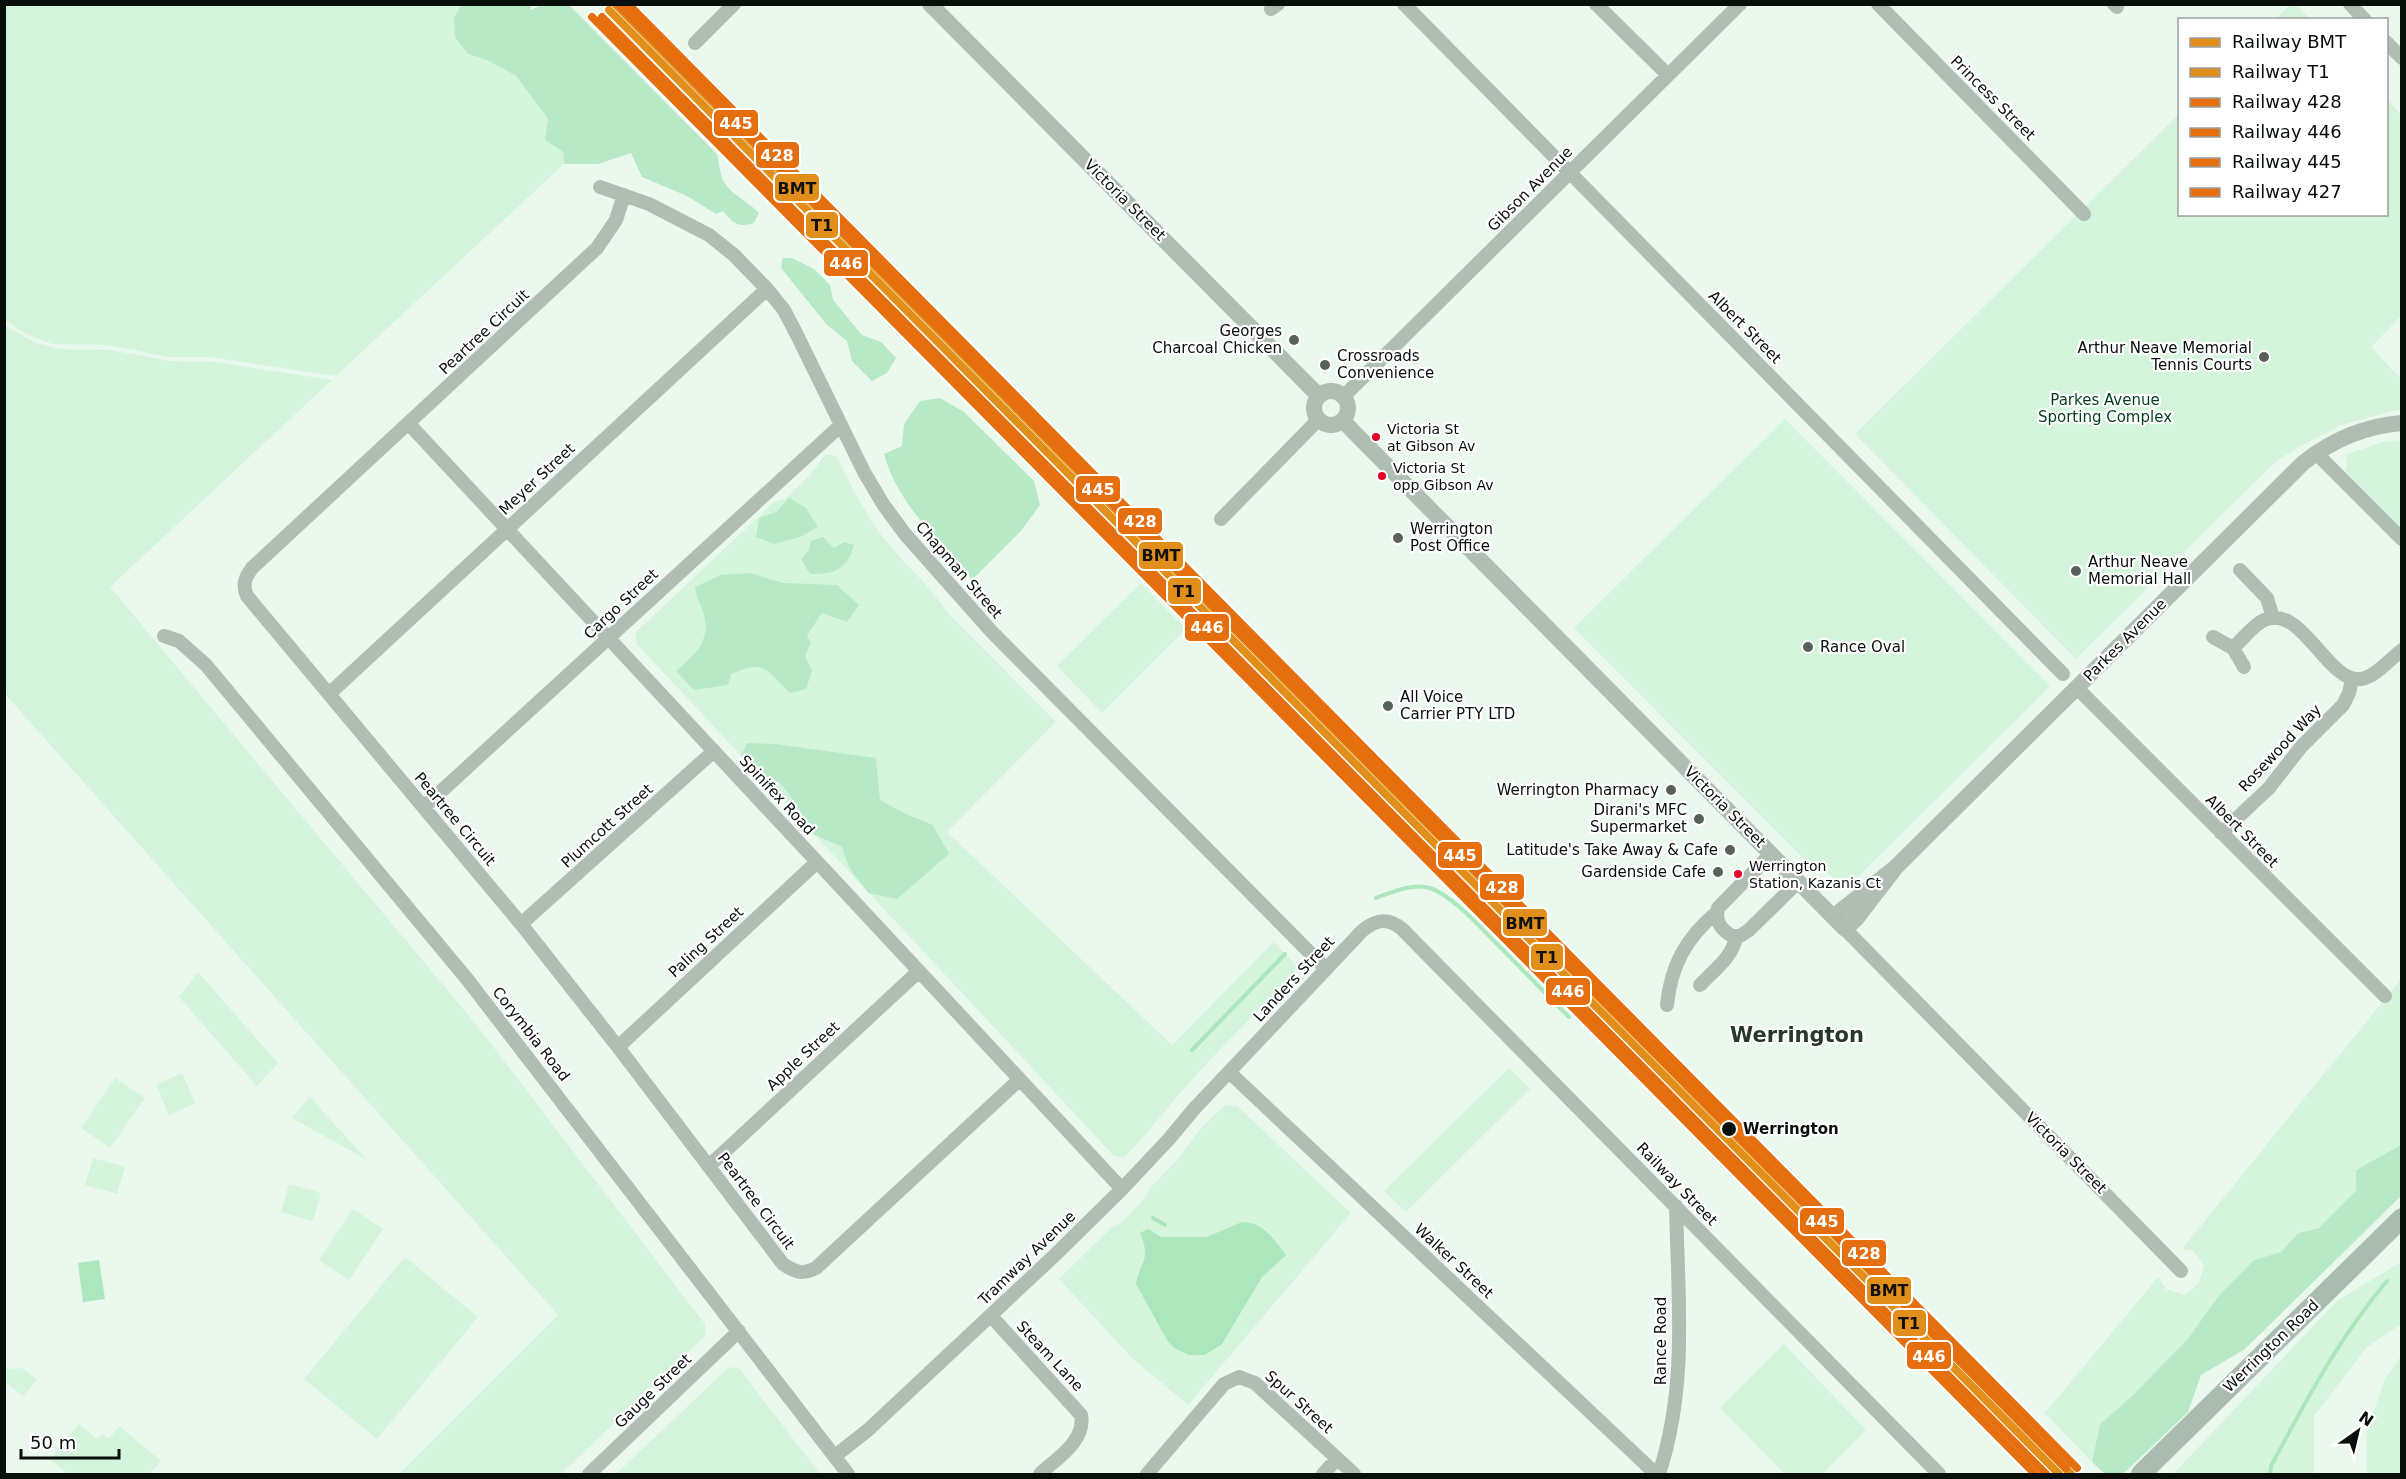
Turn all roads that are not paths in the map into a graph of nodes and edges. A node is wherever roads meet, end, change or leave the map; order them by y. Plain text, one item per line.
1 (734, 4) edge
2 (930, 4) edge
3 (1404, 4) edge
4 (1596, 4) edge
5 (1740, 4) edge
6 (1878, 4) edge
7 (2350, 4) edge
8 (2363, 18) edge
9 (695, 43) dead end
10 (2388, 44) edge
11 (2402, 58) edge
12 (1668, 75) junction
13 (1570, 173) junction
14 (600, 187) dead end
15 (624, 195) junction
16 (2084, 214) dead end
17 (767, 289) junction
18 (1319, 396) junction
19 (1344, 396) junction
20 (1318, 420) junction
21 (1343, 421) junction
22 (2402, 423) edge
23 (409, 424) junction
24 (841, 425) junction
25 (2316, 453) junction
26 (1221, 519) dead end
27 (507, 529) junction
28 (2402, 539) edge
29 (2240, 570) dead end
30 (2273, 618) junction
31 (164, 636) dead end
32 (608, 638) junction
33 (2213, 638) dead end
34 (2233, 648) junction
35 (2402, 650) edge
36 (2244, 667) dead end
37 (2063, 674) dead end
38 (2352, 679) junction
39 (2077, 688) junction
40 (329, 694) junction
41 (714, 751) junction
42 (424, 807) junction
43 (2221, 833) junction
44 (1771, 854) junction
45 (817, 862) junction
46 (1798, 882) junction
47 (1717, 912) junction
48 (1388, 920) joint
49 (1839, 923) junction
50 (521, 924) junction
51 (1736, 937) junction
52 (1326, 969) junction
53 (919, 971) junction
54 (1700, 985) dead end
55 (2385, 996) dead end
56 (1667, 1005) dead end
57 (618, 1047) junction
58 (1229, 1072) junction
59 (1018, 1080) junction
60 (709, 1166) junction
61 (1122, 1189) junction
62 (1676, 1206) junction
63 (2402, 1218) edge
64 (2181, 1270) dead end
65 (991, 1316) junction
66 (739, 1331) junction
67 (835, 1456) junction
68 (1337, 1459) junction
69 (589, 1474) edge
70 (849, 1474) edge
71 (1040, 1474) edge
72 (1147, 1474) edge
73 (1323, 1474) edge
74 (1354, 1474) edge
75 (1657, 1474) edge
76 (1939, 1474) edge
77 (2141, 1474) edge

1 - 9 street
2 - 18 street, Victoria Street
3 - 13 street, Albert Street
4 - 12 street
5 - 12 street, Gibson Avenue
6 - 16 street, Princess Street
7 - 8 street
10 - 11 street
12 - 13 street, Gibson Avenue
13 - 19 street, Gibson Avenue
13 - 37 street, Albert Street
14 - 15 street, Chapman Street
15 - 17 street, Chapman Street
15 - 23 street, Peartree Circuit
17 - 24 street, Chapman Street
17 - 27 street, Meyer Street
18 - 19 street
18 - 20 street
19 - 21 street
20 - 21 street
20 - 26 street
21 - 44 street, Victoria Street
22 - 25 street, Parkes Avenue
23 - 27 street, Spinifex Road
23 - 40 street, Peartree Circuit
24 - 32 street, Cargo Street
24 - 52 street, Chapman Street
25 - 28 street
25 - 39 street, Parkes Avenue
27 - 32 street, Spinifex Road
27 - 40 street, Meyer Street
29 - 30 street
30 - 34 street
30 - 38 street
31 - 66 street, Corymbia Road
32 - 41 street, Spinifex Road
32 - 42 street, Cargo Street
33 - 34 street
34 - 36 street
35 - 38 street
38 - 43 street, Rosewood Way
39 - 43 street, Albert Street
39 - 49 street, Parkes Avenue
40 - 42 street, Peartree Circuit
41 - 45 street, Spinifex Road
41 - 50 street, Plumcott Street
42 - 50 street, Peartree Circuit
43 - 55 street, Albert Street
44 - 46 street, Victoria Street
44 - 47 street
45 - 53 street, Spinifex Road
45 - 57 street, Paling Street
46 - 49 street, Victoria Street
46 - 51 street
47 - 51 street
47 - 56 street
48 - 52 street, Landers Street
48 - 62 street, Railway Street
49 - 64 street, Victoria Street
50 - 57 street, Peartree Circuit
51 - 54 street
52 - 58 street, Landers Street
53 - 59 street, Spinifex Road
53 - 60 street, Apple Street
57 - 60 street, Peartree Circuit
58 - 61 street, Tramway Avenue
58 - 75 street, Walker Street
59 - 60 street, Peartree Circuit
59 - 61 street, Spinifex Road
61 - 65 street, Tramway Avenue
62 - 75 street, Rance Road
62 - 76 street, Railway Street
63 - 77 main road, Werrington Road
65 - 67 street, Tramway Avenue
65 - 71 street, Steam Lane
66 - 67 street, Corymbia Road
66 - 69 street, Gauge Street
67 - 70 street, Corymbia Road
68 - 72 street, Spur Street
68 - 73 street
68 - 74 street, Spur Street

